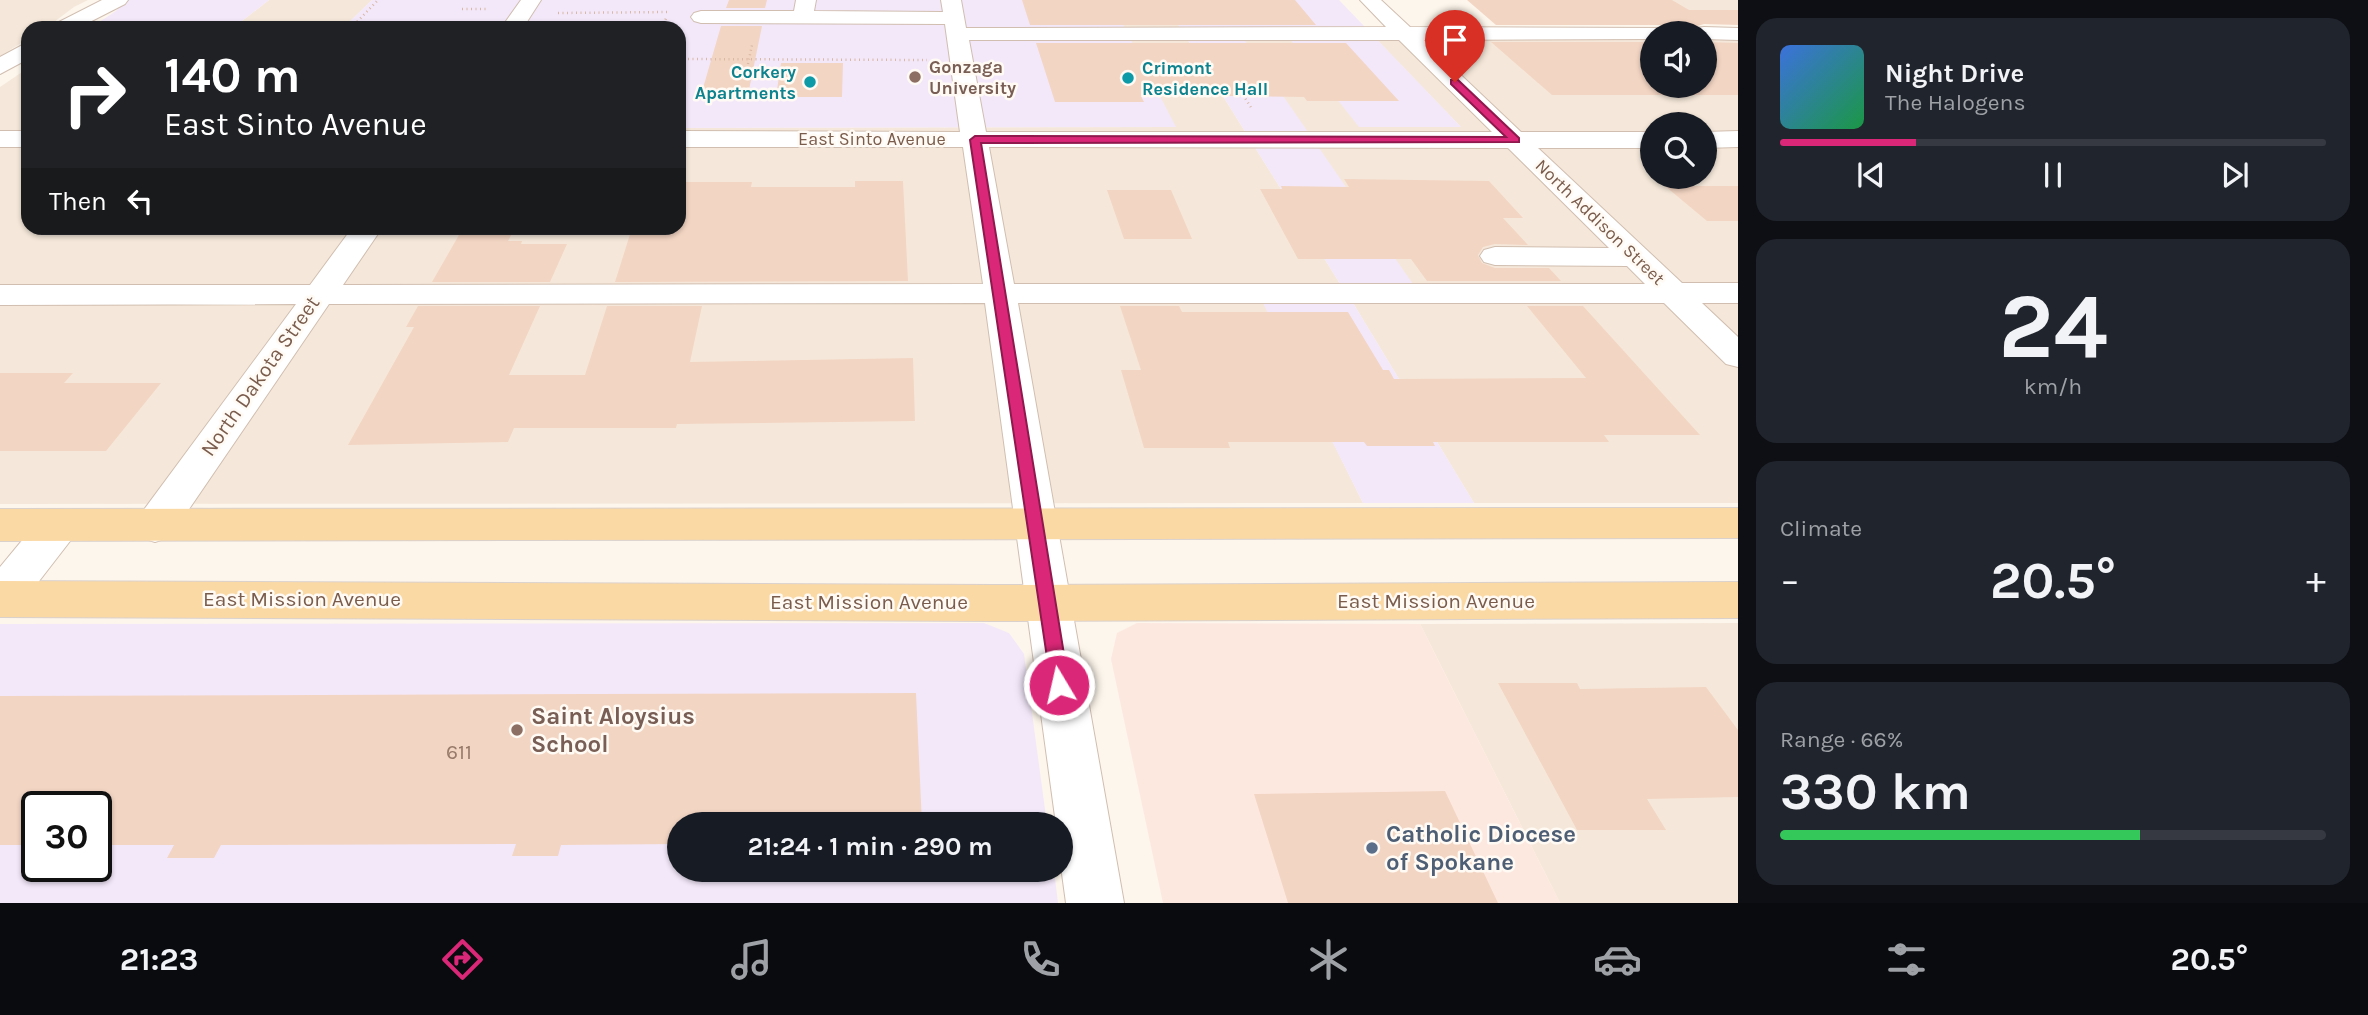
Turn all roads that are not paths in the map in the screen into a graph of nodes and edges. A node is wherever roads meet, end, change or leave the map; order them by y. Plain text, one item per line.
1 (94, 0) edge
2 (118, 0) edge
3 (531, 0) edge
4 (1370, 0) edge
5 (805, 9) edge
6 (701, 18) dead end
7 (72, 21) edge
8 (74, 21) edge
9 (517, 21) edge
10 (949, 28) edge
11 (1403, 33) junction
12 (1640, 33) edge
13 (1717, 33) edge
14 (1738, 34) edge
15 (6, 35) dead end
16 (21, 35) edge
17 (21, 54) edge
18 (0, 67) edge
19 (0, 139) edge
20 (21, 139) edge
21 (686, 139) edge
22 (1717, 139) edge
23 (1738, 139) edge
24 (975, 140) junction
25 (1515, 140) junction
26 (1640, 140) edge
27 (362, 235) edge
28 (1495, 256) dead end
29 (1636, 257) junction
30 (1000, 293) junction
31 (1672, 293) junction
32 (1738, 293) edge
33 (0, 295) edge
34 (317, 295) junction
35 (1738, 356) edge
36 (1036, 523) junction
37 (1738, 523) edge
38 (0, 525) edge
39 (59, 525) junction
40 (155, 526) junction
41 (0, 599) edge
42 (1738, 600) edge
43 (1046, 603) junction
44 (1095, 903) edge

1 - 7 street
2 - 8 street
3 - 9 street
4 - 11 street, North Addison Street
5 - 6 street
5 - 10 street
10 - 11 street
10 - 24 street
11 - 12 street
11 - 25 street, North Addison Street
13 - 14 street
15 - 16 street
17 - 18 street
19 - 20 street
21 - 24 street, East Sinto Avenue
22 - 23 street
24 - 25 street, East Sinto Avenue
24 - 30 street
25 - 26 street, East Sinto Avenue
25 - 29 street, North Addison Street
27 - 34 street, North Dakota Street
28 - 29 street
29 - 31 street, North Addison Street
30 - 31 street
30 - 34 street
30 - 36 street
31 - 32 street
31 - 35 street, North Addison Street
33 - 34 street
34 - 40 street, North Dakota Street
36 - 37 main road
36 - 40 main road
36 - 43 street
38 - 39 main road
39 - 40 main road
39 - 41 street
41 - 43 main road, East Mission Avenue
42 - 43 main road, East Mission Avenue
43 - 44 street

